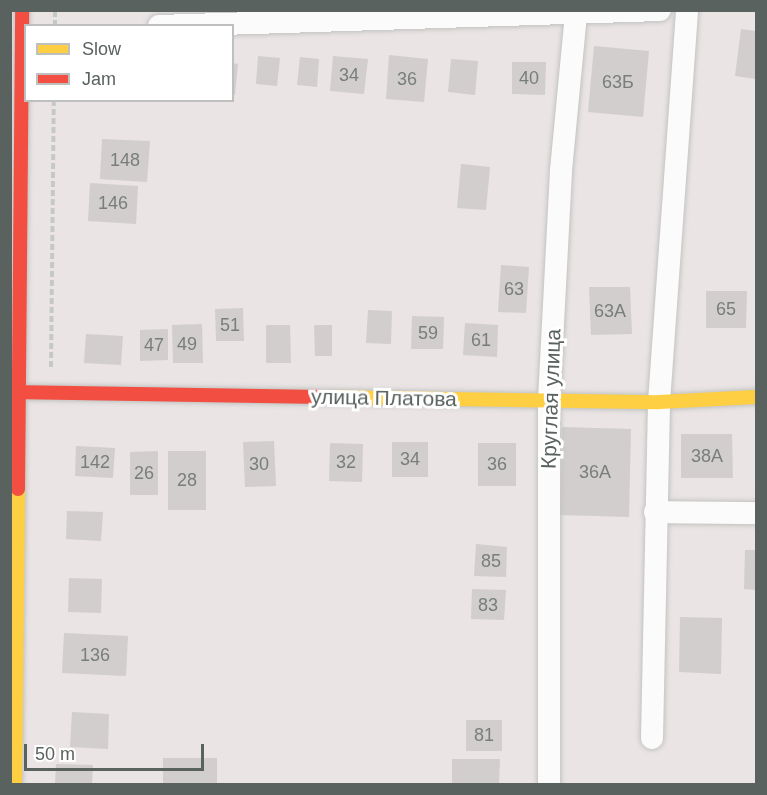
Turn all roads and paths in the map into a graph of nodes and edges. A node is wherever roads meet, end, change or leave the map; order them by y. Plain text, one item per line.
1 (660, 10) edge
2 (687, 10) edge
3 (576, 14) junction
4 (23, 24) edge
5 (228, 24) edge
6 (13, 392) edge
7 (756, 397) edge
8 (549, 400) junction
9 (659, 402) junction
10 (655, 512) junction
11 (756, 513) edge
12 (652, 738) dead end
13 (15, 784) edge
14 (549, 784) edge

1 - 3 street
2 - 9 street
3 - 5 street
3 - 8 street, Круглая улица
4 - 6 street
6 - 8 street, улица Платова
6 - 13 street
7 - 9 street, улица Платова
8 - 9 street, улица Платова
8 - 14 street, Круглая улица
9 - 10 street
10 - 11 street
10 - 12 street

